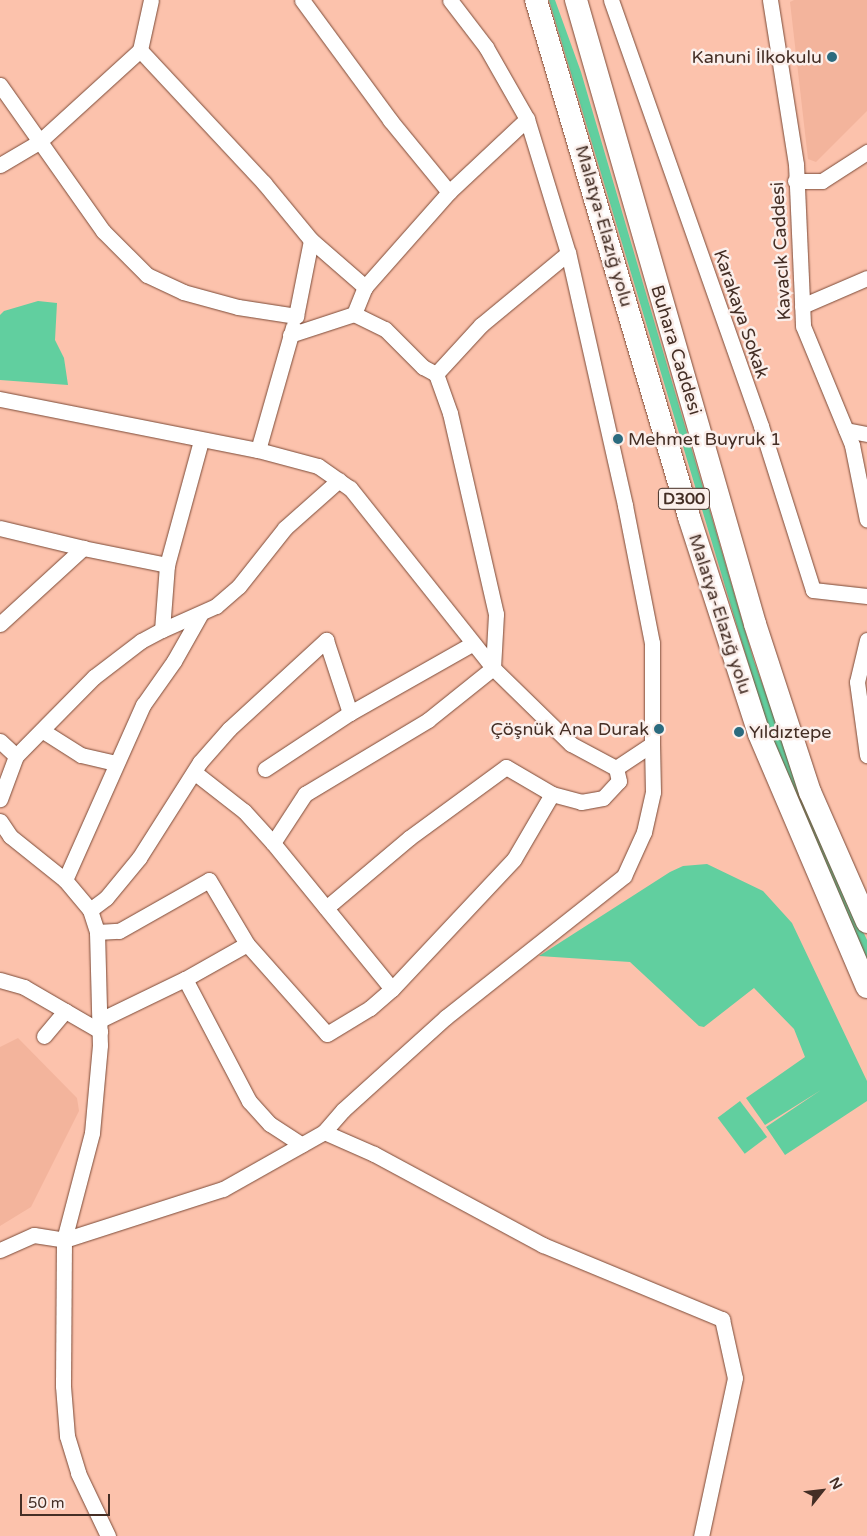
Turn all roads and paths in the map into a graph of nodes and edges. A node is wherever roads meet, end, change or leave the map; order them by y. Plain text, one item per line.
1 (151, 0) edge
2 (302, 0) edge
3 (450, 0) edge
4 (536, 0) edge
5 (565, 0) edge
6 (576, 0) edge
7 (611, 0) edge
8 (775, 2) edge
9 (584, 30) junction
10 (140, 50) junction
11 (0, 86) edge
12 (527, 119) junction
13 (39, 142) junction
14 (867, 152) edge
15 (0, 165) edge
16 (795, 181) junction
17 (449, 192) junction
18 (311, 240) junction
19 (568, 253) junction
20 (867, 278) edge
21 (365, 288) junction
22 (802, 306) junction
23 (354, 314) junction
24 (296, 316) junction
25 (290, 336) junction
26 (436, 374) junction
27 (0, 399) edge
28 (846, 430) junction
29 (867, 434) edge
30 (201, 441) junction
31 (258, 450) junction
32 (338, 480) junction
33 (867, 520) edge
34 (0, 528) edge
35 (83, 548) junction
36 (168, 566) junction
37 (867, 596) edge
38 (200, 615) junction
39 (0, 624) edge
40 (162, 630) junction
41 (867, 640) edge
42 (472, 644) junction
43 (493, 668) junction
44 (862, 683) edge
45 (350, 713) junction
46 (42, 731) junction
47 (0, 741) edge
48 (652, 744) junction
49 (867, 755) edge
50 (16, 756) junction
51 (116, 763) junction
52 (616, 768) junction
53 (265, 769) dead end
54 (194, 772) junction
55 (552, 794) junction
56 (0, 799) edge
57 (0, 821) edge
58 (273, 843) junction
59 (65, 880) junction
60 (326, 908) junction
61 (90, 910) junction
62 (867, 922) edge
63 (98, 932) junction
64 (247, 944) junction
65 (185, 979) junction
66 (0, 980) edge
67 (867, 986) edge
68 (392, 988) junction
69 (66, 1011) junction
70 (100, 1025) junction
71 (44, 1036) dead end
72 (324, 1132) junction
73 (302, 1145) junction
74 (64, 1240) junction
75 (0, 1250) edge
76 (108, 1536) edge
77 (701, 1536) edge

1 - 10 street
2 - 17 street
3 - 12 street
4 - 67 highway, Malatya-Elazığ yolu / D300
5 - 9 highway
6 - 9 highway, Buhara Caddesi / D300
7 - 37 street, Karakaya Sokak
8 - 16 street, Kavacık Caddesi
9 - 62 highway, Buhara Caddesi / D300
10 - 13 street
10 - 18 street
11 - 13 street
12 - 17 street
12 - 19 street
13 - 15 street
13 - 24 street
14 - 16 street
16 - 22 street, Kavacık Caddesi
17 - 21 street
18 - 21 street
18 - 24 street
19 - 26 street
19 - 48 street
20 - 22 street
21 - 23 street
22 - 28 street, Kavacık Caddesi
23 - 25 street
23 - 26 street
24 - 25 street
25 - 31 street
26 - 43 street
27 - 30 street
28 - 29 street
28 - 33 street, Kavacık Caddesi
30 - 31 street
30 - 36 street
31 - 32 street
32 - 38 street
32 - 42 street
34 - 35 street
35 - 36 street
35 - 39 street
36 - 40 street
38 - 40 street
38 - 51 street
40 - 46 street
41 - 44 street
42 - 43 street
42 - 45 street
43 - 52 street
43 - 58 street
44 - 49 street
45 - 53 street
45 - 54 street
46 - 50 street
46 - 51 street
47 - 50 street
48 - 52 street
48 - 72 street
50 - 56 street
51 - 59 street
52 - 55 street
54 - 58 street
54 - 61 street
55 - 60 street
55 - 68 street
57 - 59 street
58 - 60 street
59 - 61 street
60 - 68 street
61 - 63 street
63 - 64 street
63 - 70 street
64 - 65 street
64 - 68 street
65 - 70 street
65 - 73 street
66 - 69 street
69 - 70 street
69 - 71 street
70 - 74 street
72 - 73 street
72 - 77 street
73 - 74 street
74 - 75 street
74 - 76 street

